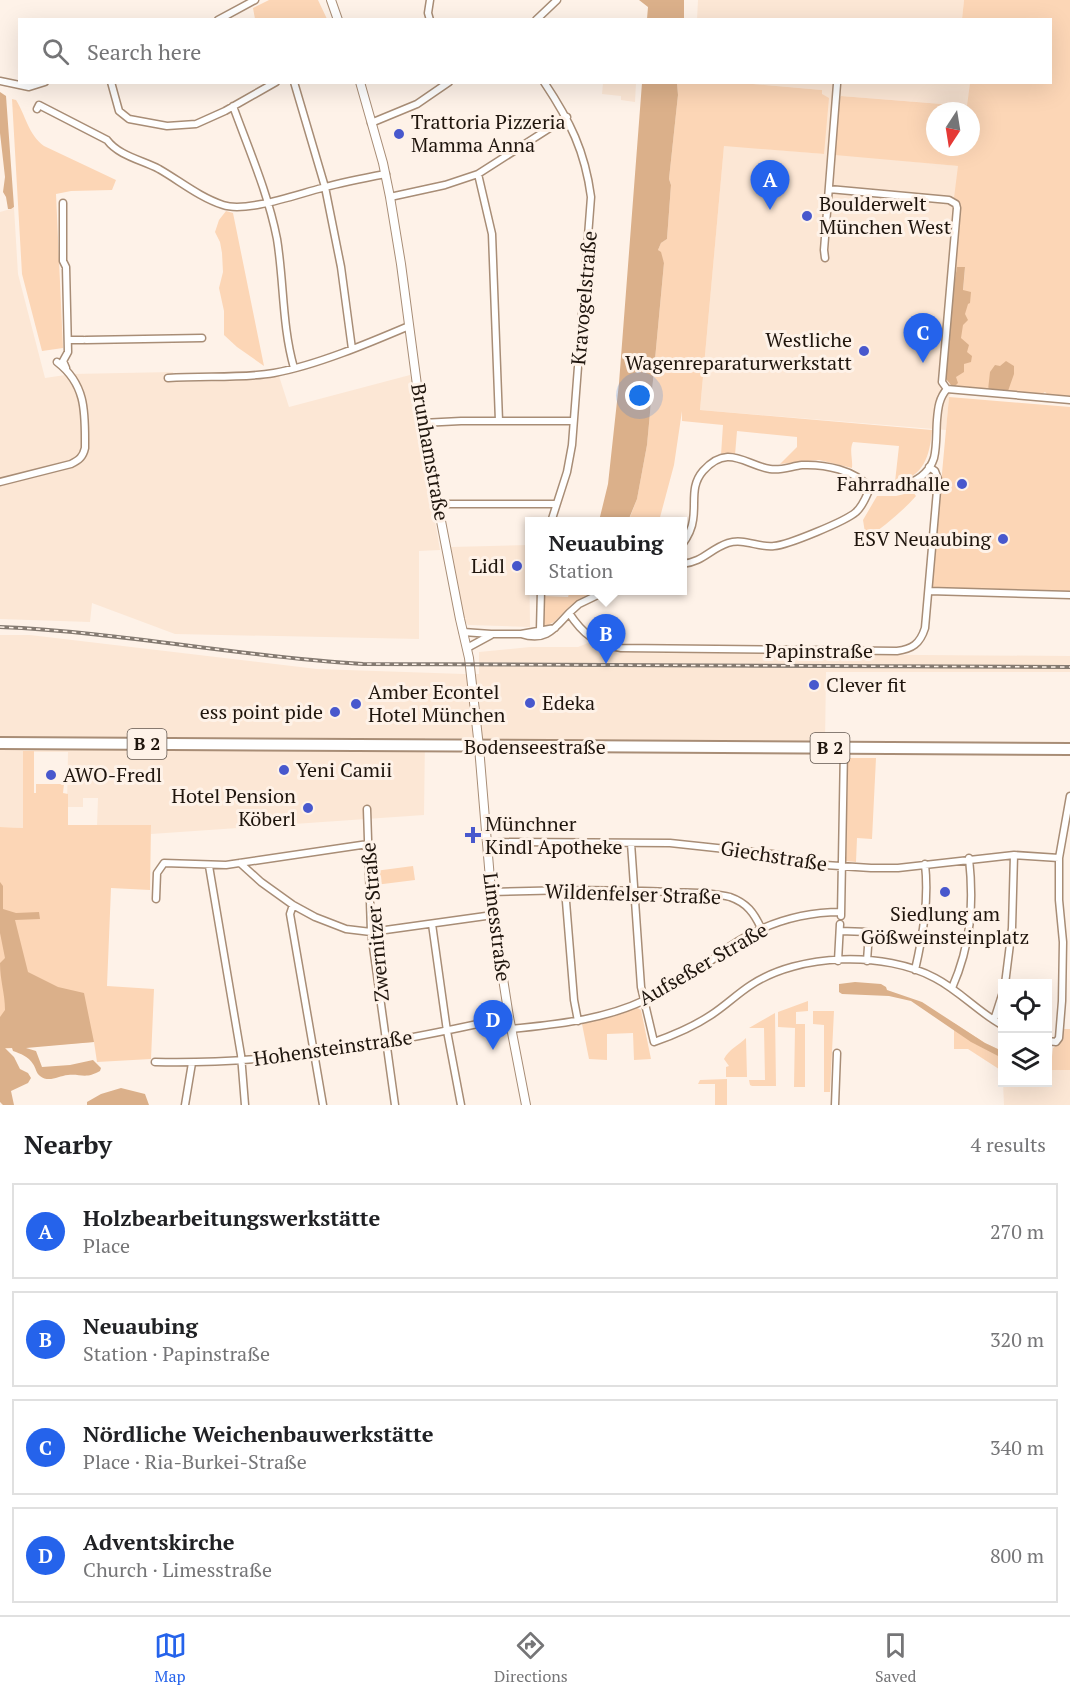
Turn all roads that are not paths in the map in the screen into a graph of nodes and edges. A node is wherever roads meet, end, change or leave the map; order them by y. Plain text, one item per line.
1 (255, 0) edge
2 (332, 0) edge
3 (430, 0) edge
4 (557, 0) edge
5 (222, 18) edge
6 (337, 18) edge
7 (429, 18) edge
8 (538, 18) edge
9 (0, 81) edge
10 (39, 84) edge
11 (112, 84) edge
12 (272, 84) edge
13 (295, 84) edge
14 (361, 84) edge
15 (446, 84) edge
16 (545, 84) edge
17 (837, 84) edge
18 (233, 106) junction
19 (37, 109) dead end
20 (567, 117) junction
21 (371, 123) junction
22 (386, 174) junction
23 (478, 174) junction
24 (325, 187) junction
25 (829, 189) junction
26 (390, 197) junction
27 (268, 202) junction
28 (63, 203) dead end
29 (825, 258) dead end
30 (409, 326) junction
31 (202, 338) dead end
32 (68, 340) junction
33 (352, 349) junction
34 (57, 362) dead end
35 (294, 368) junction
36 (66, 369) junction
37 (168, 378) dead end
38 (947, 389) junction
39 (1070, 400) edge
40 (499, 421) junction
41 (573, 421) junction
42 (422, 423) junction
43 (929, 467) junction
44 (0, 482) edge
45 (870, 489) junction
46 (437, 504) junction
47 (556, 504) junction
48 (552, 517) edge
49 (687, 534) edge
50 (687, 563) edge
51 (929, 591) junction
52 (541, 595) edge
53 (599, 595) edge
54 (1070, 596) edge
55 (569, 613) junction
56 (556, 628) junction
57 (540, 630) junction
58 (463, 632) junction
59 (491, 634) junction
60 (521, 634) junction
61 (467, 648) junction
62 (0, 743) edge
63 (479, 747) junction
64 (844, 748) junction
65 (1070, 749) edge
66 (1070, 796) edge
67 (367, 809) dead end
68 (487, 842) junction
69 (631, 843) junction
70 (368, 844) junction
71 (1014, 855) junction
72 (969, 858) junction
73 (1059, 858) junction
74 (240, 863) junction
75 (925, 864) junction
76 (209, 866) junction
77 (842, 866) junction
78 (565, 889) junction
79 (634, 890) junction
80 (491, 892) junction
81 (156, 899) dead end
82 (293, 905) junction
83 (493, 915) junction
84 (432, 924) junction
85 (761, 928) junction
86 (372, 932) junction
87 (838, 961) junction
88 (867, 961) junction
89 (915, 970) junction
90 (1006, 979) edge
91 (952, 988) junction
92 (643, 1001) junction
93 (998, 1008) edge
94 (509, 1017) junction
95 (994, 1020) junction
96 (578, 1021) junction
97 (998, 1022) edge
98 (512, 1029) junction
99 (447, 1031) junction
100 (386, 1042) junction
101 (1052, 1042) edge
102 (315, 1052) junction
103 (837, 1053) dead end
104 (242, 1060) junction
105 (155, 1062) dead end
106 (192, 1063) junction
107 (185, 1105) edge
108 (245, 1105) edge
109 (323, 1105) edge
110 (395, 1105) edge
111 (460, 1105) edge
112 (526, 1105) edge
113 (835, 1105) edge

1 - 5 street
2 - 6 street
3 - 7 street
4 - 8 street
9 - 10 street
11 - 18 street
12 - 18 street
13 - 24 street
14 - 21 street, Brunhamstraße
15 - 21 street
16 - 20 street, Kravogelstraße
17 - 25 street
18 - 27 street
19 - 27 street
20 - 23 street
20 - 41 street, Kravogelstraße
21 - 22 street, Brunhamstraße
22 - 24 street
22 - 26 street, Brunhamstraße
23 - 26 street
23 - 40 street
24 - 27 street
24 - 33 street
25 - 29 street
25 - 38 street
26 - 30 street, Brunhamstraße
27 - 35 street
28 - 32 street
30 - 33 street
30 - 42 street, Brunhamstraße
31 - 32 street
32 - 36 street
33 - 35 street
34 - 36 street
35 - 37 street
36 - 44 street
38 - 39 street
38 - 43 street
40 - 41 street
40 - 42 street
41 - 47 street, Kravogelstraße
42 - 46 street, Brunhamstraße
43 - 45 street
43 - 51 street, Papinstraße
45 - 49 street
45 - 50 street
46 - 47 street
46 - 58 street, Brunhamstraße
47 - 48 street, Kravogelstraße
51 - 54 street
51 - 55 street, Papinstraße
52 - 57 street
53 - 55 street
55 - 56 street
56 - 57 street
56 - 60 street
57 - 60 street
58 - 59 street
58 - 61 street, Brunhamstraße
59 - 60 street
59 - 61 street
61 - 63 street, Brunhamstraße
62 - 63 main road, Bodenseestraße / B 2
63 - 64 main road, Bodenseestraße / B 2
63 - 68 street, Limesstraße
64 - 65 main road, Bodenseestraße / B 2
64 - 77 street
66 - 73 street
67 - 70 street, Zwernitzer Straße
68 - 69 street, Giechstraße
68 - 80 street, Limesstraße
69 - 77 street, Giechstraße
69 - 79 street
70 - 74 street
70 - 86 street, Zwernitzer Straße
71 - 72 street, Giechstraße
71 - 73 street, Giechstraße
71 - 90 street
72 - 75 street, Giechstraße
72 - 91 street
73 - 101 street
74 - 76 street
74 - 82 street
75 - 77 street, Giechstraße
75 - 89 street
76 - 81 street
76 - 104 street
77 - 85 street, Aufseßer Straße
78 - 79 street, Wildenfelser Straße
78 - 80 street, Wildenfelser Straße
78 - 96 street
79 - 85 street, Wildenfelser Straße
79 - 92 street
80 - 83 street, Limesstraße
82 - 86 street
82 - 102 street
83 - 84 street
83 - 94 street, Limesstraße
84 - 86 street
84 - 99 street
85 - 92 street, Aufseßer Straße
86 - 100 street, Zwernitzer Straße
87 - 88 street
87 - 88 street
87 - 92 street
88 - 89 street
89 - 91 street
91 - 95 street
92 - 96 street, Aufseßer Straße
93 - 95 street
94 - 98 street, Limesstraße
94 - 99 street, Hohensteinstraße
95 - 97 street
96 - 98 street, Aufseßer Straße
98 - 112 street, Limesstraße
99 - 100 street, Hohensteinstraße
99 - 111 street
100 - 102 street, Hohensteinstraße
100 - 110 street, Zwernitzer Straße
102 - 104 street, Hohensteinstraße
102 - 109 street
103 - 113 street
104 - 106 street, Hohensteinstraße
104 - 108 street
105 - 106 street, Hohensteinstraße
106 - 107 street

